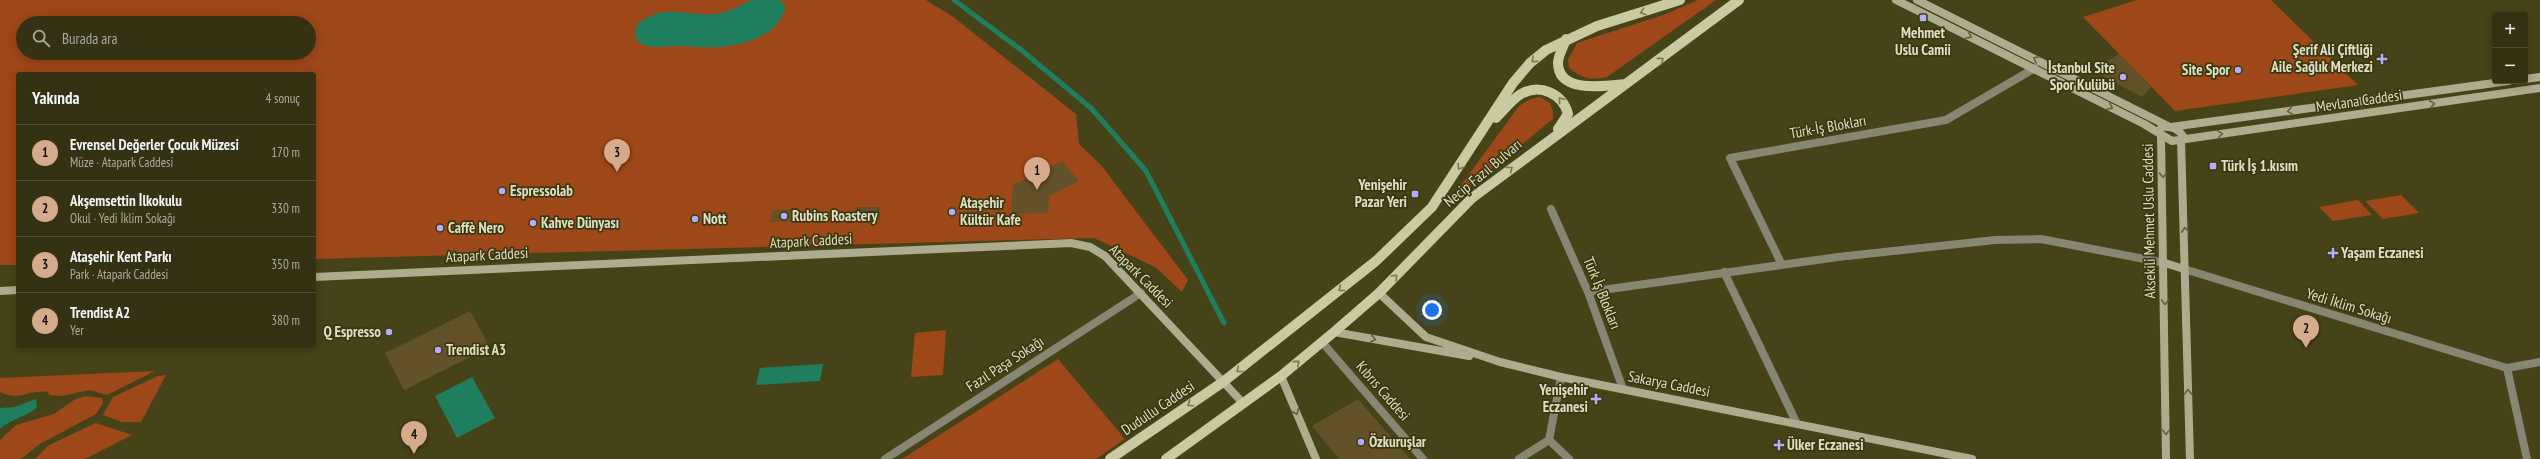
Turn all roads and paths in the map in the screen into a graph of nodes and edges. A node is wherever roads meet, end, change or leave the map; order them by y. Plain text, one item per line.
1 (1680, 0) edge
2 (1739, 0) edge
3 (1896, 0) edge
4 (1917, 0) edge
5 (1566, 39) junction
6 (2035, 68) junction
7 (2540, 77) edge
8 (2528, 79) edge
9 (1630, 83) junction
10 (2492, 83) edge
11 (2540, 88) edge
12 (1486, 127) junction
13 (2171, 127) junction
14 (2162, 136) junction
15 (2181, 140) junction
16 (1545, 142) junction
17 (1551, 209) dead end
18 (2165, 263) junction
19 (1782, 265) junction
20 (2184, 269) junction
21 (1724, 272) junction
22 (316, 277) edge
23 (16, 290) edge
24 (0, 291) edge
25 (1588, 292) junction
26 (1141, 293) junction
27 (1379, 293) junction
28 (1334, 332) junction
29 (1322, 342) junction
30 (1500, 362) junction
31 (2540, 362) edge
32 (2507, 368) junction
33 (1281, 376) junction
34 (1561, 377) junction
35 (1223, 382) junction
36 (1623, 389) junction
37 (1243, 403) junction
38 (1798, 424) junction
39 (1550, 440) junction
40 (1960, 458) edge
41 (885, 459) edge
42 (1110, 459) edge
43 (1166, 459) edge
44 (1316, 459) edge
45 (1423, 459) edge
46 (1519, 459) edge
47 (1569, 459) edge
48 (1972, 459) edge
49 (2166, 459) edge
50 (2190, 459) edge
51 (2527, 459) edge

1 -> 5 main road, Necip Fazıl Bulvarı
9 -> 2 main road, Necip Fazıl Bulvarı
3 -> 6 street, Aksekili Mehmet Uslu Caddesi
13 -> 4 street, Aksekili Mehmet Uslu Caddesi
5 - 9 main road
5 -> 12 main road, Necip Fazıl Bulvarı
6 -> 14 street, Aksekili Mehmet Uslu Caddesi
6 - 19 street, Türk-İş Blokları
7 - 8 street
9 - 16 main road, Necip Fazıl Bulvarı
10 -> 13 street, Mevlana Caddesi
15 -> 11 street, Mevlana Caddesi
16 -> 12 main road
12 -> 35 main road, Necip Fazıl Bulvarı
13 - 14 street
13 - 15 street
14 - 15 street, Mevlana Caddesi
14 -> 18 street, Aksekili Mehmet Uslu Caddesi
20 -> 15 street
27 -> 16 main road, Necip Fazıl Bulvarı
17 - 25 street, Türk İş Blokları
18 - 19 street
18 - 20 street
18 -> 49 street, Aksekili Mehmet Uslu Caddesi
19 - 21 street
20 - 32 street, Yedi İklim Sokağı
50 -> 20 street
21 - 25 street
21 - 38 street
22 - 26 street, Atapark Caddesi
23 - 24 street
25 - 36 street, Türk İş Blokları
26 - 35 street, Atapark Caddesi
26 - 41 street, Fazıl Paşa Sokağı
27 - 28 main road, Necip Fazıl Bulvarı
27 - 30 street, Sakarya Caddesi
28 - 29 main road, Necip Fazıl Bulvarı
28 -> 30 street
33 -> 29 main road, Necip Fazıl Bulvarı
29 - 45 street, Kıbrıs Caddesi
30 - 34 street, Sakarya Caddesi
31 - 32 street, Yedi İklim Sokağı
32 - 51 street
33 - 37 main road, Necip Fazıl Bulvarı
33 -> 44 street
34 - 36 street, Sakarya Caddesi
34 - 39 street
35 - 37 street, Atapark Caddesi
35 -> 42 main road, Dudullu Caddesi
36 - 38 street, Sakarya Caddesi
37 - 43 main road
38 - 40 street, Sakarya Caddesi
39 - 46 street
39 - 47 street
40 - 48 street, Sakarya Caddesi

